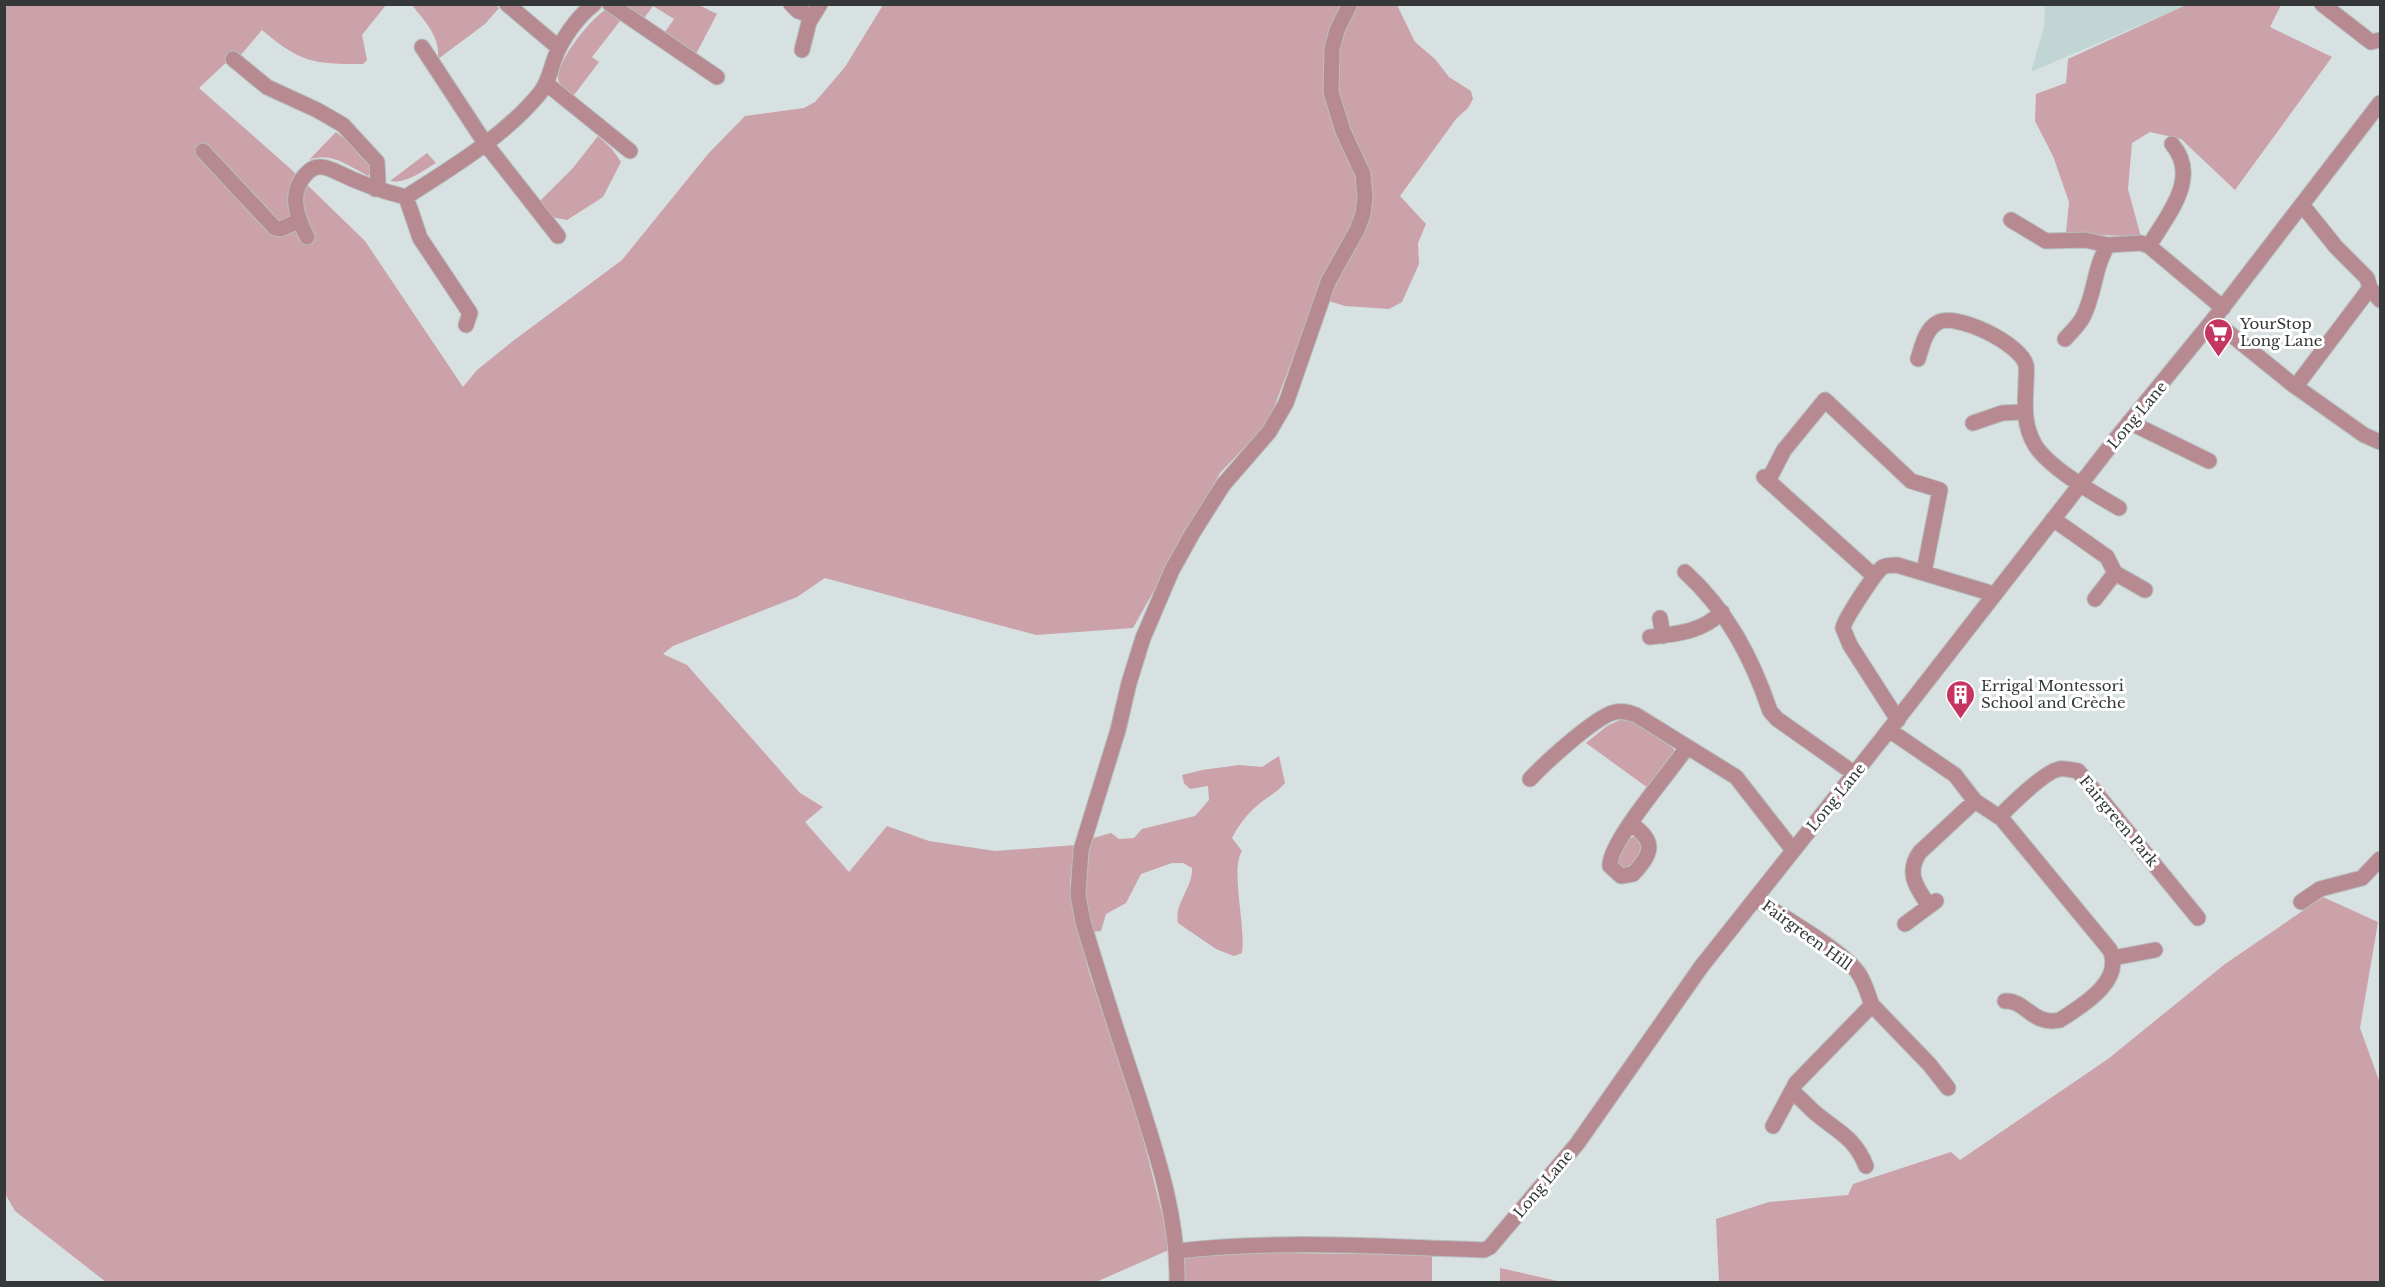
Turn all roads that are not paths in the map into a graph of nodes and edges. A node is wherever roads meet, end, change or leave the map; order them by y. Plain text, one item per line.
1 (507, 4) edge
2 (594, 4) edge
3 (610, 4) edge
4 (791, 4) edge
5 (1350, 4) edge
6 (2322, 4) edge
7 (816, 10) edge
8 (2380, 40) edge
9 (422, 47) dead end
10 (559, 48) junction
11 (802, 50) dead end
12 (250, 52) dead end
13 (717, 77) dead end
14 (547, 84) junction
15 (2380, 103) edge
16 (485, 142) junction
17 (2172, 144) dead end
18 (203, 151) dead end
19 (630, 151) dead end
20 (375, 189) junction
21 (406, 197) junction
22 (2303, 206) junction
23 (2011, 220) dead end
24 (299, 221) junction
25 (558, 236) dead end
26 (307, 237) dead end
27 (2108, 245) junction
28 (2149, 246) junction
29 (2370, 288) junction
30 (2380, 300) edge
31 (2223, 308) junction
32 (486, 310) dead end
33 (2213, 320) junction
34 (2066, 339) dead end
35 (1918, 359) dead end
36 (2296, 386) junction
37 (2024, 412) junction
38 (2129, 422) junction
39 (1973, 423) dead end
40 (2378, 436) edge
41 (2209, 461) dead end
42 (2080, 485) junction
43 (2119, 508) dead end
44 (2054, 519) junction
45 (1685, 572) dead end
46 (1924, 572) junction
47 (2115, 573) junction
48 (1874, 576) junction
49 (2145, 590) dead end
50 (1993, 596) junction
51 (2095, 599) dead end
52 (1722, 612) junction
53 (1660, 618) dead end
54 (1894, 725) junction
55 (1688, 747) junction
56 (1855, 774) junction
57 (1530, 779) dead end
58 (1975, 801) junction
59 (1999, 817) junction
60 (1631, 824) dead end
61 (1793, 850) junction
62 (2380, 859) edge
63 (1756, 899) junction
64 (2301, 902) dead end
65 (2198, 918) dead end
66 (1905, 924) dead end
67 (2155, 950) dead end
68 (2113, 958) junction
69 (2005, 1001) dead end
70 (1872, 1005) junction
71 (1948, 1088) dead end
72 (1792, 1091) junction
73 (1773, 1126) dead end
74 (1866, 1166) dead end
75 (1178, 1251) junction
76 (1177, 1282) edge

1 - 10 street
2 - 10 street
3 - 13 street
4 - 7 street
5 - 75 street
6 - 8 street
7 - 11 street
9 - 16 street
10 - 14 street
12 - 20 street
14 - 16 street
14 - 19 street
15 - 22 street, Long Lane
16 - 21 street
16 - 25 street
17 - 28 street
18 - 24 street
20 - 21 street
20 - 24 street
21 - 32 street
22 - 29 street
22 - 31 street, Long Lane
23 - 27 street
24 - 26 street
27 - 28 street
27 - 34 street
28 - 31 street
29 - 30 street
29 - 36 street
31 - 33 street, Long Lane
33 - 36 street
33 - 38 street, Long Lane
35 - 37 street
36 - 40 street
37 - 39 street
37 - 42 street
38 - 41 street
38 - 42 street, Long Lane
42 - 43 street
42 - 44 street, Long Lane
44 - 47 street
44 - 50 street, Long Lane
45 - 52 street
46 - 48 street
46 - 48 street
46 - 50 street
47 - 49 street
47 - 51 street
48 - 54 street
50 - 54 street, Long Lane
52 - 53 street
52 - 56 street
54 - 56 street, Long Lane
54 - 58 street
55 - 57 street
55 - 60 street
55 - 61 street
56 - 61 street, Long Lane
58 - 59 street
58 - 66 street
59 - 65 street, Fairgreen Park
59 - 68 street
61 - 63 street, Long Lane
62 - 64 street
63 - 70 street, Fairgreen Hill
63 - 75 street, Long Lane
67 - 68 street
68 - 69 street
70 - 71 street, Fairgreen Hill
70 - 72 street
72 - 73 street
72 - 74 street
75 - 76 street

